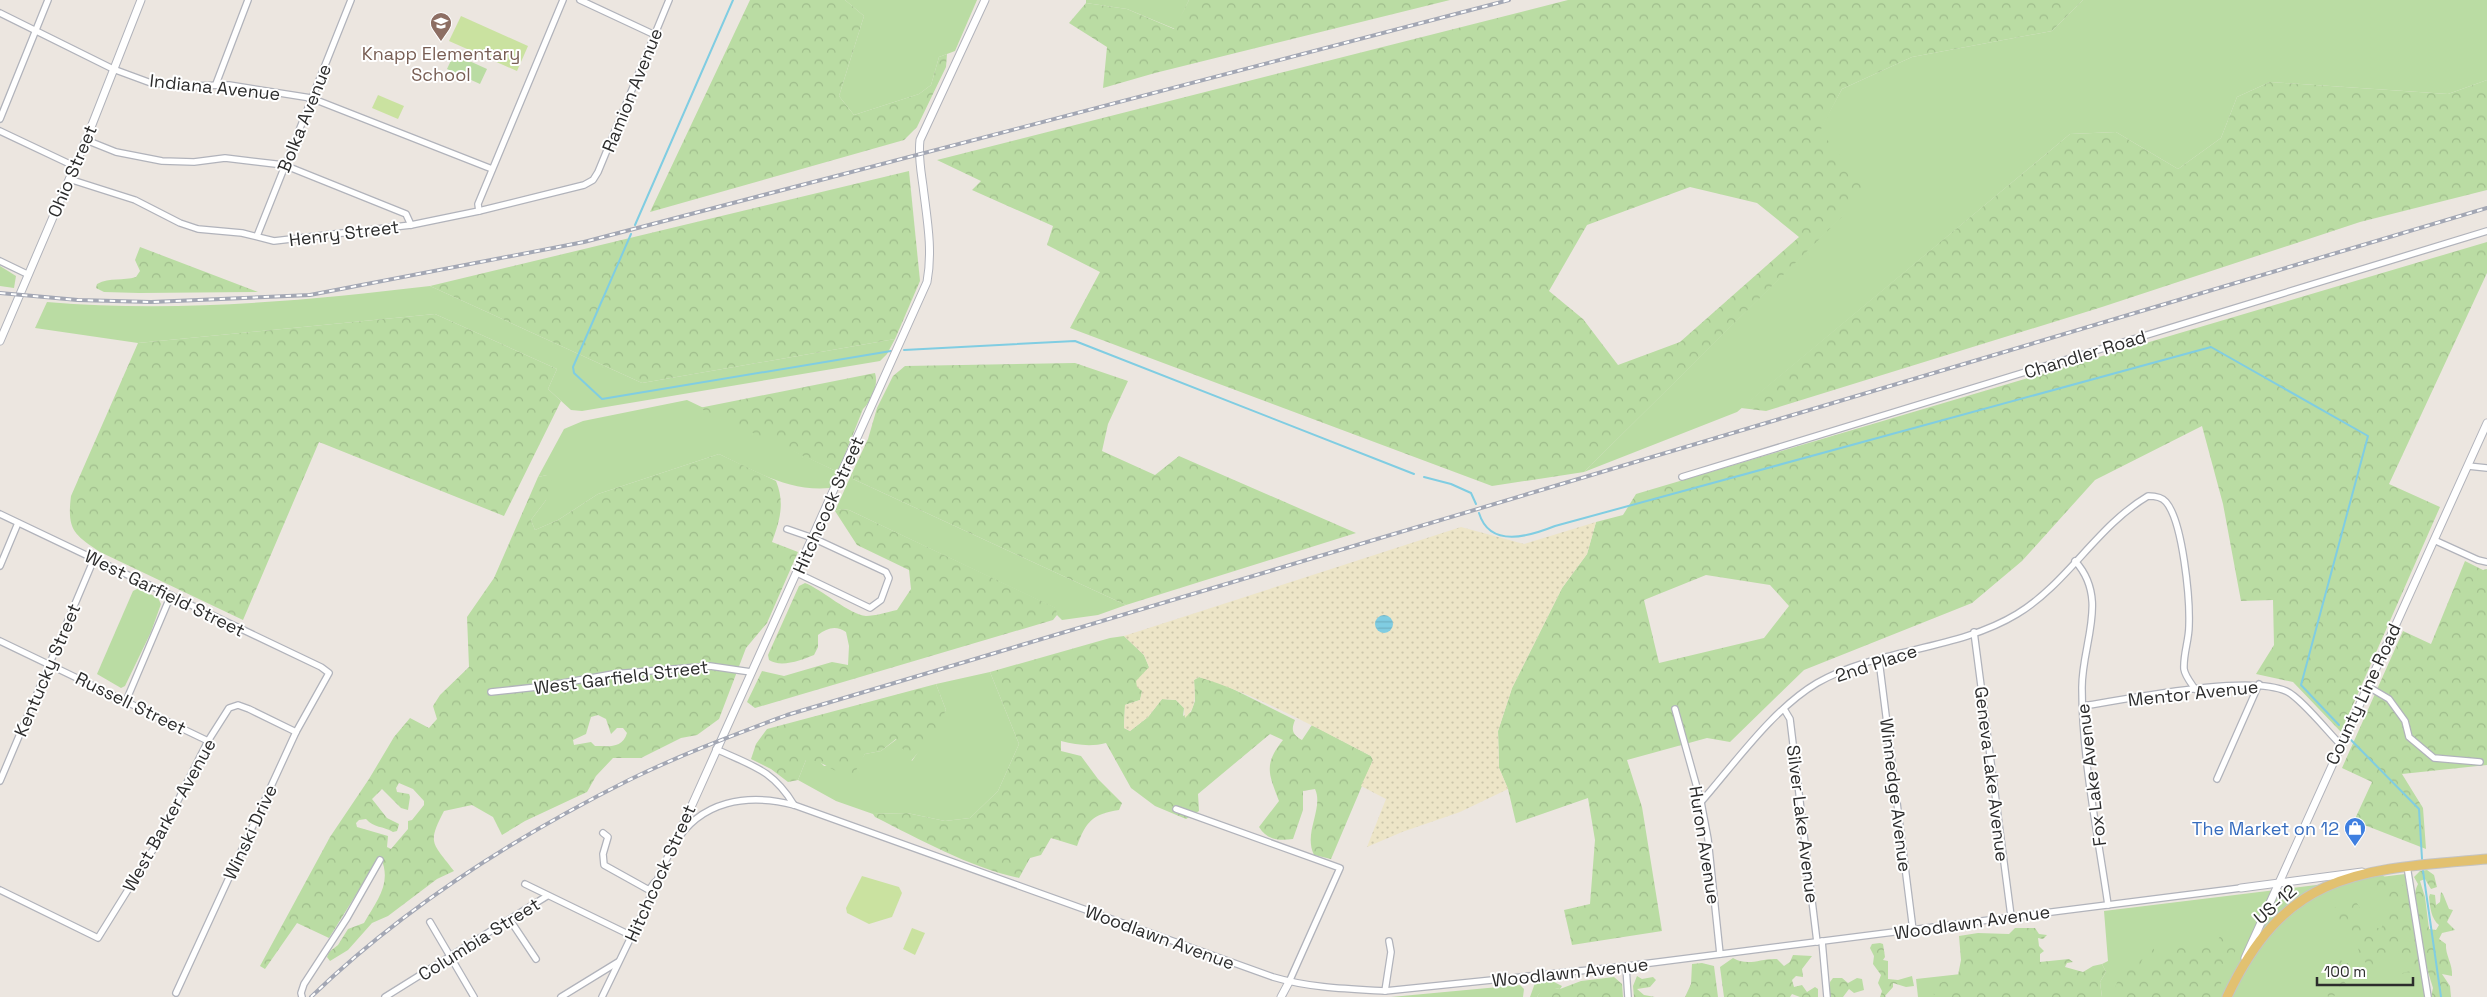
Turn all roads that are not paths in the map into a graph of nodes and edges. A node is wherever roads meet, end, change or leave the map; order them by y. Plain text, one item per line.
1 (48, 0) edge
2 (141, 0) edge
3 (248, 0) edge
4 (351, 0) edge
5 (562, 0) edge
6 (580, 0) edge
7 (669, 0) edge
8 (986, 0) edge
9 (0, 13) edge
10 (36, 30) junction
11 (655, 35) junction
12 (113, 69) junction
13 (216, 84) junction
14 (312, 98) junction
15 (0, 119) edge
16 (0, 131) edge
17 (86, 140) junction
18 (284, 165) junction
19 (74, 166) junction
20 (492, 169) junction
21 (70, 179) junction
22 (593, 180) joint
23 (479, 211) junction
24 (411, 225) junction
25 (2487, 231) edge
26 (257, 236) junction
27 (0, 261) edge
28 (27, 274) junction
29 (0, 341) edge
30 (2487, 423) edge
31 (2468, 466) junction
32 (2487, 468) edge
33 (1682, 477) dead end
34 (0, 514) edge
35 (18, 522) junction
36 (787, 529) dead end
37 (813, 538) junction
38 (2434, 540) junction
39 (94, 559) junction
40 (2075, 561) junction
41 (2487, 562) edge
42 (0, 566) edge
43 (797, 573) junction
44 (171, 595) junction
45 (1974, 632) junction
46 (0, 641) edge
47 (1879, 660) junction
48 (51, 665) junction
49 (751, 672) junction
50 (329, 674) joint
51 (2259, 684) junction
52 (2367, 686) junction
53 (2195, 689) junction
54 (490, 692) dead end
55 (126, 700) junction
56 (2083, 706) junction
57 (1674, 709) dead end
58 (1784, 709) junction
59 (296, 732) junction
60 (208, 741) junction
61 (2340, 744) junction
62 (716, 749) junction
63 (2480, 762) dead end
64 (2, 768) edge
65 (2217, 779) dead end
66 (0, 782) edge
67 (1701, 802) junction
68 (794, 805) junction
69 (1176, 809) dead end
70 (603, 833) dead end
71 (674, 845) junction
72 (2487, 859) edge
73 (380, 860) dead end
74 (2407, 866) junction
75 (2375, 870) junction
76 (662, 873) junction
77 (2277, 883) junction
78 (525, 884) dead end
79 (2241, 888) joint
80 (0, 890) edge
81 (547, 896) junction
82 (2108, 905) junction
83 (2011, 916) junction
84 (510, 920) junction
85 (430, 922) dead end
86 (1913, 930) junction
87 (632, 936) junction
88 (1389, 941) dead end
89 (1819, 941) junction
90 (1720, 954) junction
91 (450, 958) junction
92 (536, 959) dead end
93 (618, 962) junction
94 (2242, 966) junction
95 (1626, 967) junction
96 (1289, 982) junction
97 (1385, 991) junction
98 (176, 992) dead end
99 (302, 997) edge
100 (386, 997) edge
101 (474, 997) edge
102 (561, 997) edge
103 (602, 997) edge
104 (1281, 997) edge
105 (1628, 997) edge
106 (1827, 997) edge
107 (2227, 997) edge
108 (2428, 997) edge

1 - 10 street
2 - 12 street, Ohio Street
3 - 13 street
4 - 14 street, Bolka Avenue
5 - 20 street
6 - 11 street
7 - 11 street, Ramion Avenue
8 - 37 street, Hitchcock Street
9 - 10 street, Indiana Avenue
10 - 12 street, Indiana Avenue
10 - 15 street
11 - 22 street, Ramion Avenue
12 - 13 street, Indiana Avenue
12 - 17 street, Ohio Street
13 - 14 street, Indiana Avenue
14 - 18 street, Bolka Avenue
14 - 20 street, Indiana Avenue
16 - 19 street
17 - 18 street
17 - 19 street, Ohio Street
18 - 24 street
18 - 26 street, Bolka Avenue
19 - 21 street, Ohio Street
20 - 23 street
21 - 26 street, Henry Street
21 - 28 street, Ohio Street
22 - 23 street, Henry Street
23 - 24 street, Henry Street
24 - 26 street, Henry Street
25 - 33 street, Chandler Road
27 - 28 street
28 - 29 street, Ohio Street
30 - 31 street, County Line Road
31 - 32 street
31 - 38 street, County Line Road
34 - 35 street, West Garfield Street
35 - 39 street, West Garfield Street
35 - 42 street
36 - 37 street
37 - 43 street, Hitchcock Street
37 - 43 street
38 - 41 street
38 - 52 street, County Line Road
39 - 44 street, West Garfield Street
39 - 48 street, Kentucky Street
40 - 45 street, 2nd Place
40 - 53 street, 2nd Place
40 - 56 street, Fox Lake Avenue
43 - 49 street, Hitchcock Street
44 - 50 street, West Garfield Street
44 - 55 street
45 - 47 street, 2nd Place
45 - 83 street, Geneva Lake Avenue
46 - 48 street, Russell Street
47 - 58 street, 2nd Place
47 - 86 street, Winnedge Avenue
48 - 55 street, Russell Street
48 - 64 street, Kentucky Street
49 - 54 street, West Garfield Street
49 - 62 street, Hitchcock Street
50 - 59 street, Winski Drive
51 - 53 street, Mentor Avenue
51 - 61 street, Mentor Avenue
51 - 65 street
52 - 61 street, County Line Road
52 - 63 street
53 - 56 street, Mentor Avenue
55 - 60 street, Russell Street
56 - 82 street, Fox Lake Avenue
57 - 67 street, Huron Avenue
58 - 67 street, 2nd Place
58 - 89 street, Silver Lake Avenue
59 - 60 street, West Barker Avenue
59 - 98 street, Winski Drive
60 - 80 street, West Barker Avenue
61 - 77 street, County Line Road
62 - 68 street
62 - 71 street, Hitchcock Street
64 - 66 street, Kentucky Street
67 - 90 street, Huron Avenue
68 - 71 street, Woodlawn Avenue
68 - 96 street, Woodlawn Avenue
69 - 96 street
70 - 76 street
71 - 76 street, Hitchcock Street
72 - 74 main road, US-12
73 - 99 street
74 - 75 main road, US-12
74 - 108 street
75 - 77 street
75 - 94 main road, US-12
76 - 87 street, Hitchcock Street
77 - 79 street
77 - 94 street, County Line Road
78 - 81 street
79 - 82 street, Woodlawn Avenue
81 - 84 street, Columbia Street
81 - 87 street
82 - 83 street, Woodlawn Avenue
83 - 86 street, Woodlawn Avenue
84 - 91 street, Columbia Street
84 - 92 street
85 - 91 street
86 - 89 street, Woodlawn Avenue
87 - 93 street, Hitchcock Street
88 - 97 street
89 - 90 street, Woodlawn Avenue
89 - 106 street, Silver Lake Avenue
90 - 95 street, Woodlawn Avenue
91 - 100 street, Columbia Street
91 - 101 street
93 - 102 street
93 - 103 street, Hitchcock Street
94 - 107 main road, US-12
95 - 97 street, Woodlawn Avenue
95 - 105 street
96 - 97 street, Woodlawn Avenue
96 - 104 street

